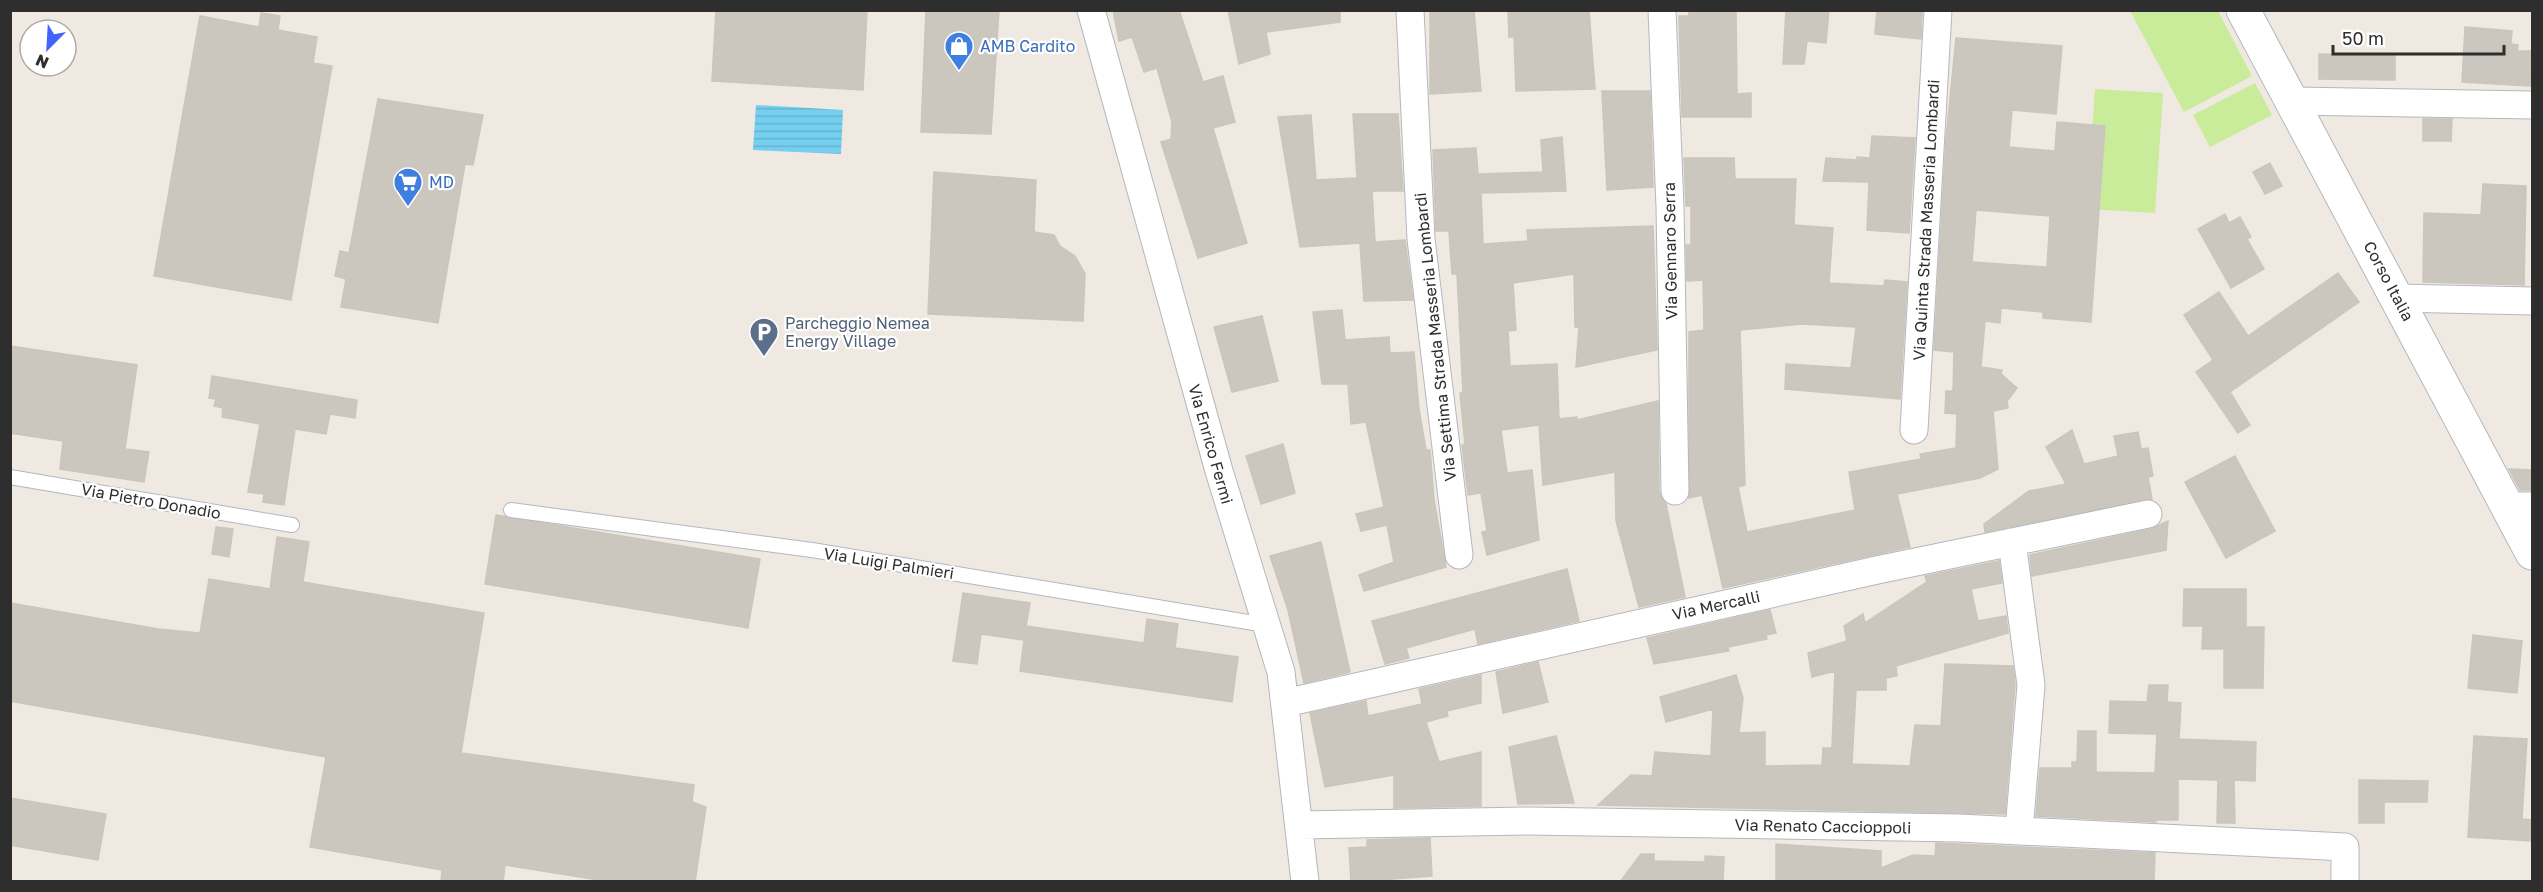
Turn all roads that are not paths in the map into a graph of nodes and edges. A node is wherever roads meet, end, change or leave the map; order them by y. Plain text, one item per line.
1 (1091, 10) edge
2 (1410, 10) edge
3 (1662, 10) edge
4 (1938, 10) edge
5 (2243, 10) edge
6 (2292, 100) junction
7 (2532, 105) edge
8 (2397, 298) junction
9 (2532, 301) edge
10 (1914, 430) dead end
11 (10, 477) edge
12 (1675, 491) dead end
13 (2521, 506) edge
14 (511, 510) dead end
15 (2148, 514) dead end
16 (292, 525) dead end
17 (2012, 542) junction
18 (2532, 553) edge
19 (1459, 555) dead end
20 (1266, 625) junction
21 (1285, 703) junction
22 (1300, 825) junction
23 (2019, 831) junction
24 (1305, 882) edge
25 (2345, 882) edge

1 - 20 street, Via Enrico Fermi
2 - 19 street, Via Settima Strada Masseria Lombardi
3 - 12 street, Via Gennaro Serra
4 - 10 street, Via Quinta Strada Masseria Lombardi
5 - 6 street, Corso Italia
6 - 7 street
6 - 8 street, Corso Italia
8 - 9 street
8 - 13 street, Corso Italia
11 - 16 lane, Via Pietro Donadio
13 - 18 street, Corso Italia
14 - 20 lane, Via Luigi Palmieri
15 - 17 street, Via Mercalli
17 - 21 street, Via Mercalli
17 - 23 street
20 - 21 street, Via Enrico Fermi
21 - 22 street, Via Enrico Fermi
22 - 23 street, Via Renato Caccioppoli
22 - 24 street, Via Enrico Fermi
23 - 25 street, Via Renato Caccioppoli

